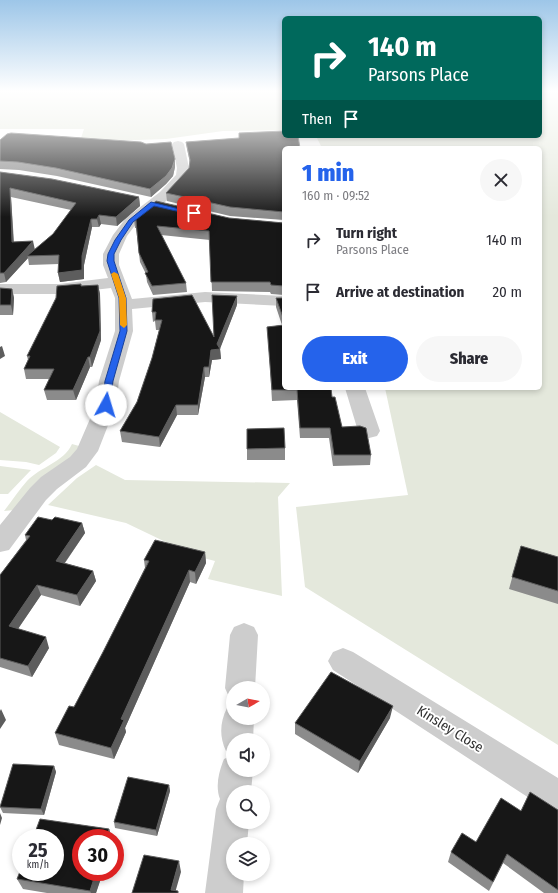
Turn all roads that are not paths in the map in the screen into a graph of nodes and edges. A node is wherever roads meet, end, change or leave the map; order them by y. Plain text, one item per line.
1 (178, 144) dead end
2 (146, 202) junction
3 (174, 209) edge
4 (0, 289) edge
5 (120, 294) junction
6 (282, 301) edge
7 (356, 390) edge
8 (369, 431) dead end
9 (0, 543) edge
10 (244, 635) dead end
11 (343, 661) dead end
12 (241, 681) edge
13 (558, 797) edge
14 (231, 829) edge
15 (224, 893) edge

1 - 2 street
2 - 3 street
2 - 5 street
4 - 5 street
5 - 6 street
5 - 9 street
7 - 8 street
10 - 12 street
11 - 13 street, Kinsley Close
14 - 15 street

